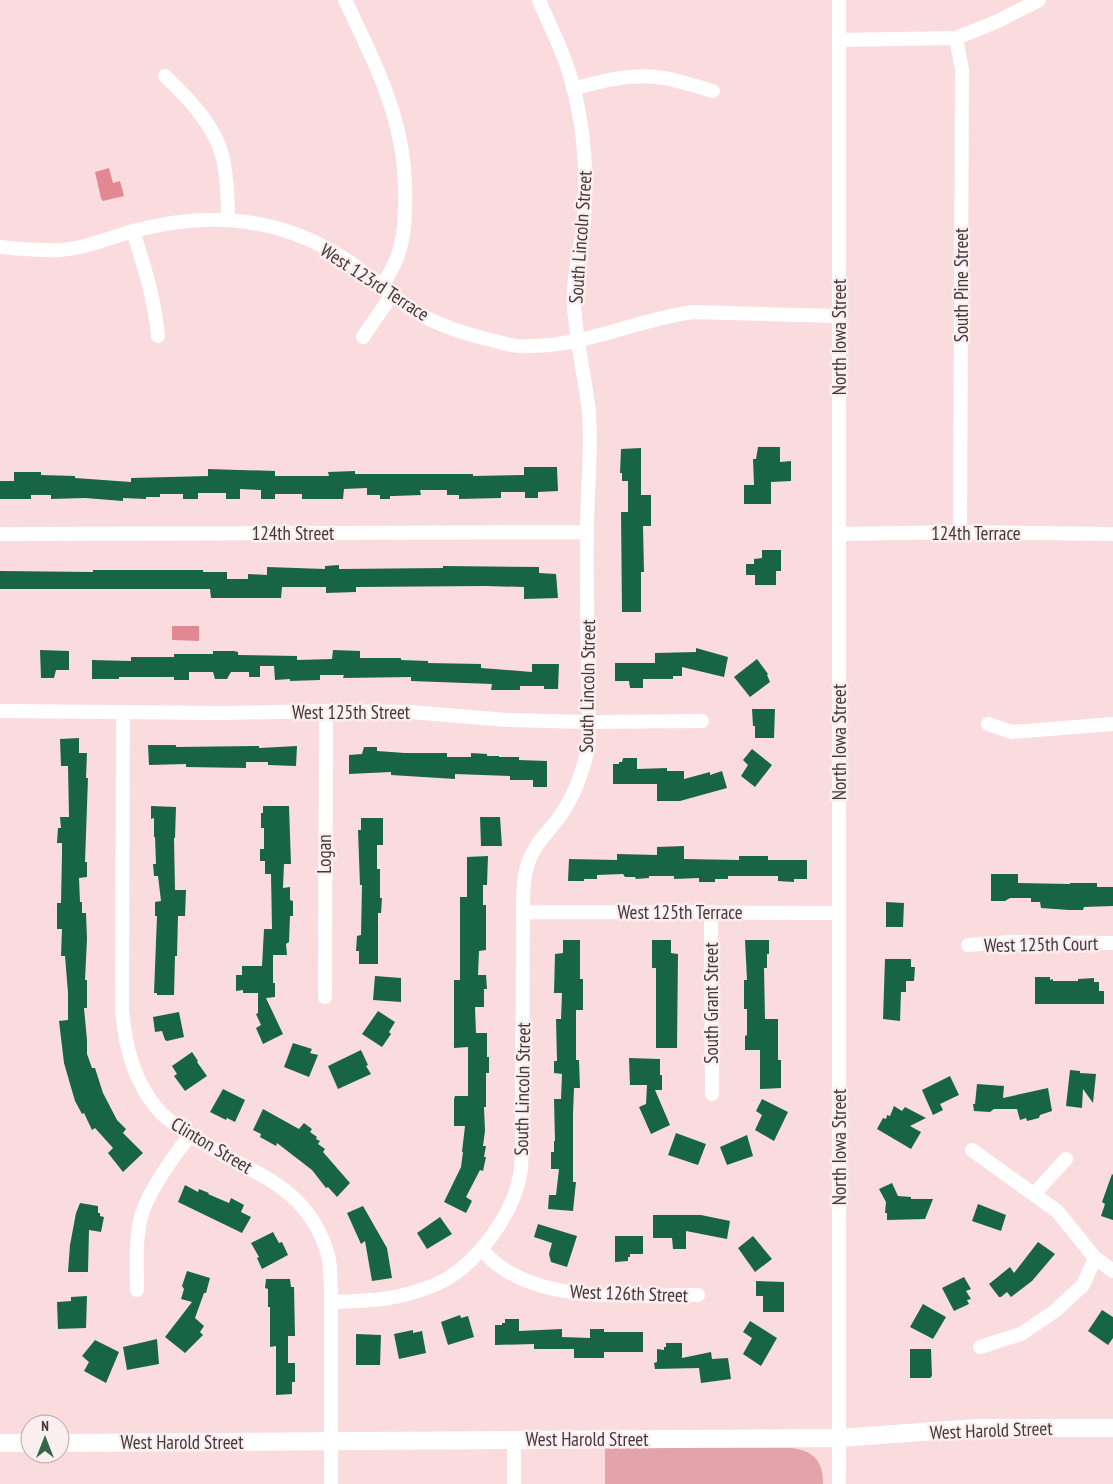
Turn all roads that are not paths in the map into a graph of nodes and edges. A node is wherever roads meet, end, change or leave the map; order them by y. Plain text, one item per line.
1 (345, 0) edge
2 (539, 0) edge
3 (839, 0) edge
4 (1035, 1) edge
5 (956, 38) junction
6 (840, 40) junction
7 (165, 76) dead end
8 (573, 89) junction
9 (713, 91) dead end
10 (228, 220) junction
11 (133, 231) junction
12 (0, 247) edge
13 (386, 292) junction
14 (840, 316) junction
15 (158, 336) dead end
16 (363, 337) dead end
17 (577, 342) junction
18 (587, 532) junction
19 (960, 532) junction
20 (0, 534) edge
21 (840, 534) junction
22 (1113, 534) edge
23 (0, 711) edge
24 (326, 711) junction
25 (123, 712) junction
26 (702, 721) dead end
27 (589, 722) junction
28 (988, 724) dead end
29 (1113, 724) edge
30 (523, 912) junction
31 (711, 912) junction
32 (838, 913) junction
33 (1113, 943) edge
34 (968, 945) dead end
35 (325, 997) dead end
36 (712, 1094) dead end
37 (190, 1135) junction
38 (972, 1150) dead end
39 (1066, 1159) dead end
40 (1034, 1194) junction
41 (482, 1249) junction
42 (1096, 1258) junction
43 (1113, 1270) edge
44 (137, 1290) dead end
45 (698, 1295) dead end
46 (331, 1302) junction
47 (980, 1346) dead end
48 (1113, 1428) edge
49 (839, 1438) junction
50 (514, 1440) junction
51 (331, 1441) junction
52 (20, 1443) edge
53 (70, 1443) edge
54 (0, 1444) edge
55 (330, 1484) edge
56 (514, 1484) edge
57 (839, 1484) edge

1 - 13 street
2 - 8 street, South Lincoln Street
3 - 6 street, North Iowa Street
4 - 5 street
5 - 6 street
5 - 19 street, South Pine Street
6 - 14 street, North Iowa Street
7 - 10 street
8 - 9 street
8 - 17 street, South Lincoln Street
10 - 11 street, West 123rd Terrace
10 - 13 street, West 123rd Terrace
11 - 12 street, West 123rd Terrace
11 - 15 street
13 - 16 street
13 - 17 street, West 123rd Terrace
14 - 17 street, West 123rd Terrace
14 - 21 street, North Iowa Street
17 - 18 street, South Lincoln Street
18 - 20 street, 124th Street
18 - 27 street, South Lincoln Street
19 - 21 street, 124th Terrace
19 - 22 street, 124th Terrace
21 - 32 street, North Iowa Street
23 - 25 street, West 125th Street
24 - 25 street, West 125th Street
24 - 27 street, West 125th Street
24 - 35 street, Logan
25 - 37 street, Clinton Street
26 - 27 street, West 125th Street
27 - 30 street, South Lincoln Street
28 - 29 street
30 - 31 street, West 125th Terrace
30 - 41 street, South Lincoln Street
31 - 32 street, West 125th Terrace
31 - 36 street, South Grant Street
32 - 49 street, North Iowa Street
33 - 34 street, West 125th Court
37 - 44 street
37 - 46 street, Clinton Street
38 - 40 street
39 - 40 street
40 - 42 street
41 - 45 street, West 126th Street
41 - 46 street, South Lincoln Street
42 - 43 street
42 - 47 street
46 - 51 street, Clinton Street
48 - 49 main road, West Harold Street
49 - 50 main road, West Harold Street
49 - 57 street, North Iowa Street
50 - 51 main road, West Harold Street
50 - 56 street
51 - 53 main road, West Harold Street
51 - 55 street, Clinton Street
52 - 54 main road

